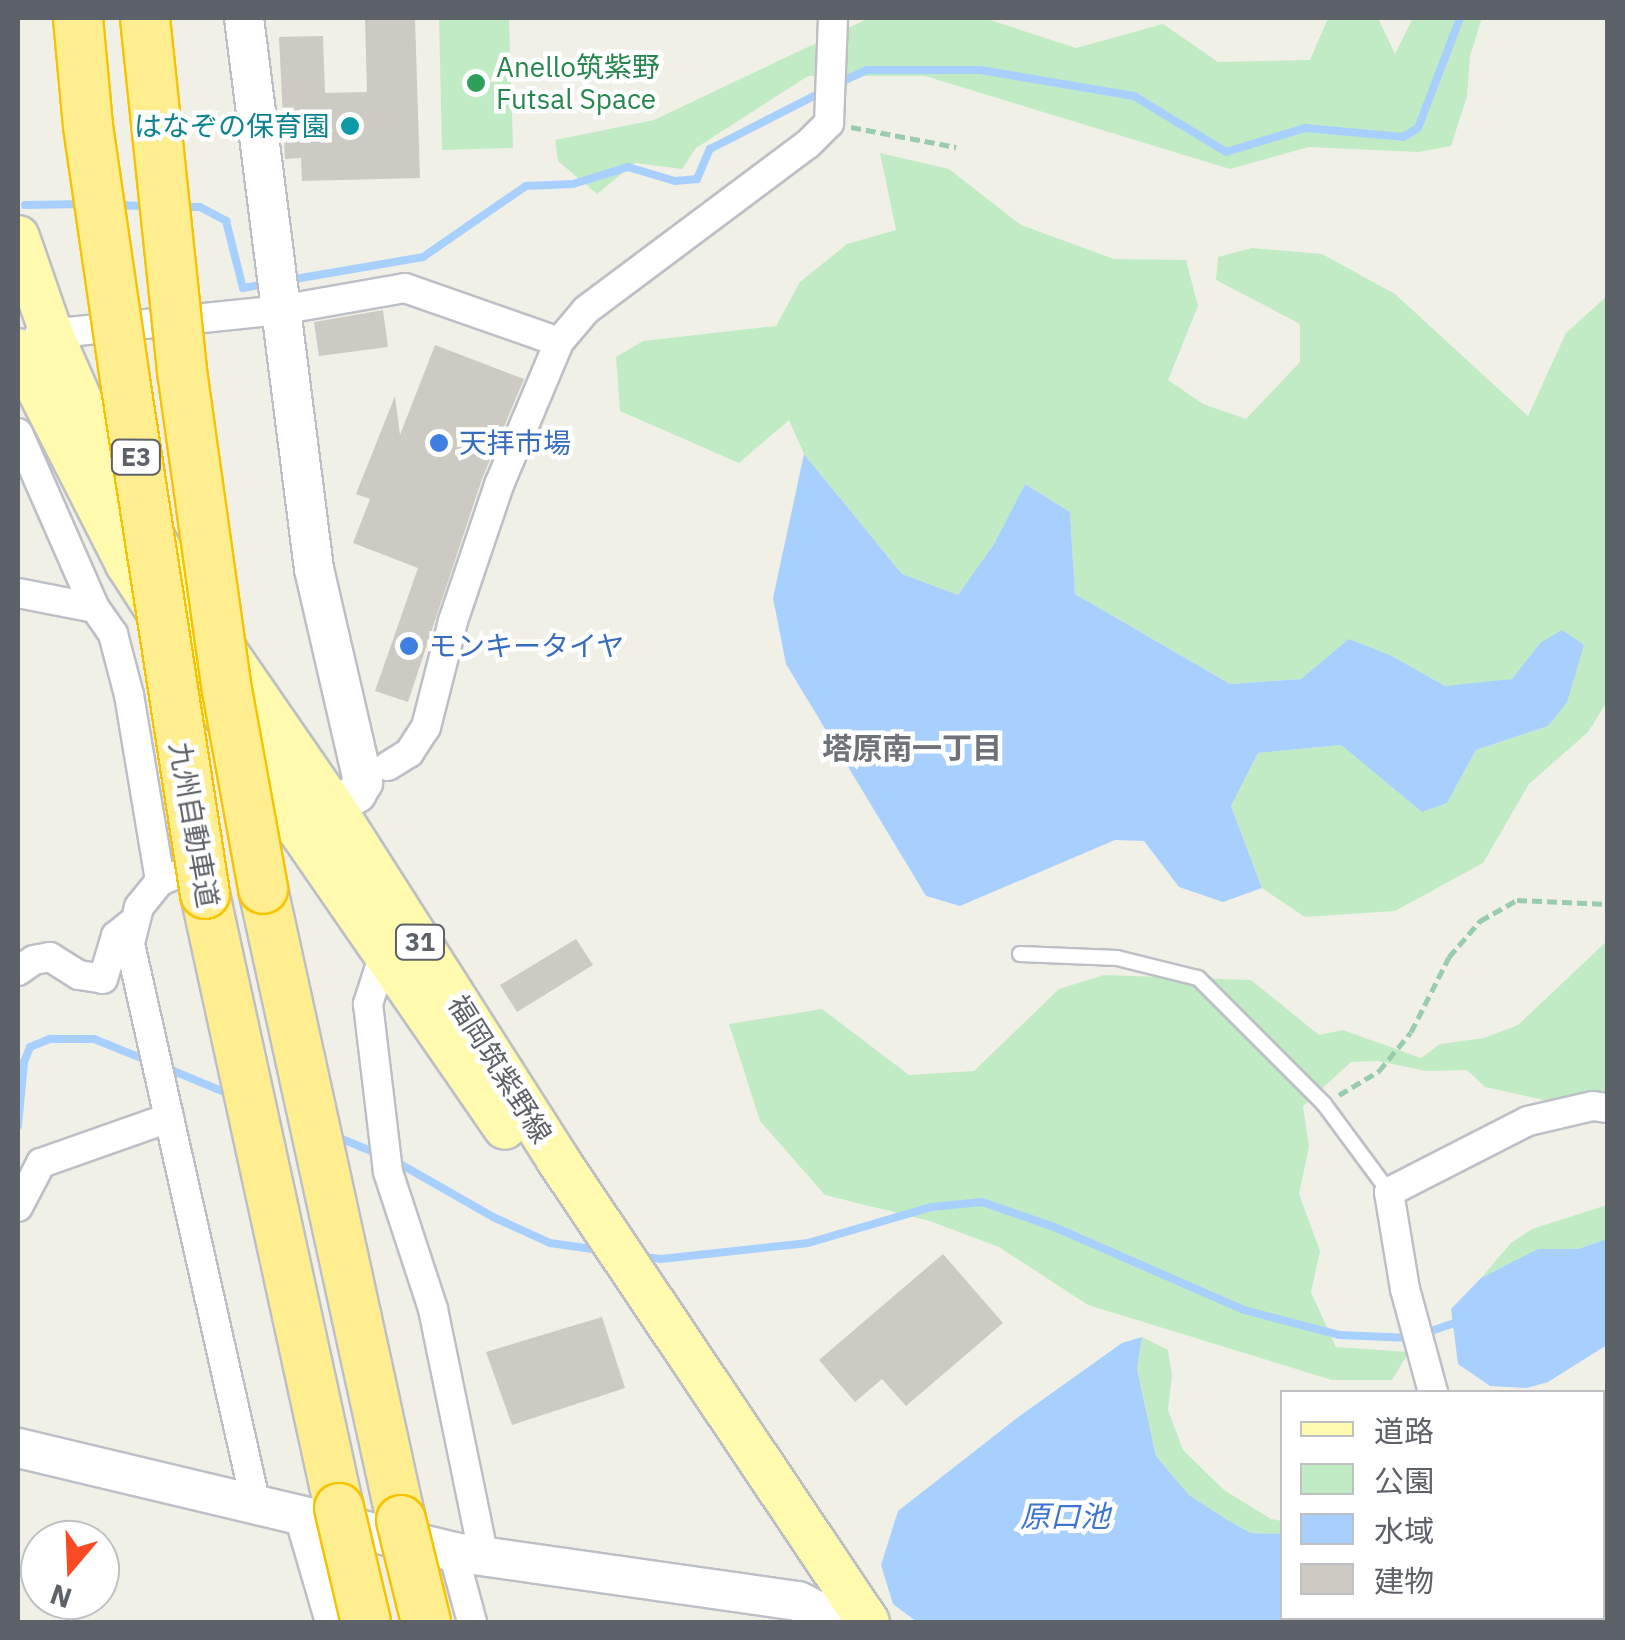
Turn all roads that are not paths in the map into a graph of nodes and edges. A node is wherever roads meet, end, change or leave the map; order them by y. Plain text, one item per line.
1 (78, 18) edge
2 (145, 18) edge
3 (244, 18) edge
4 (833, 18) edge
5 (18, 237) edge
6 (280, 310) junction
7 (29, 340) edge
8 (558, 342) junction
9 (18, 432) edge
10 (18, 593) edge
11 (95, 608) junction
12 (388, 766) dead end
13 (316, 818) junction
14 (179, 884) junction
15 (132, 923) junction
16 (385, 952) junction
17 (1020, 954) dead end
18 (18, 971) edge
19 (1608, 1108) edge
20 (170, 1118) junction
21 (1389, 1192) junction
22 (18, 1207) edge
23 (1432, 1390) edge
24 (18, 1448) edge
25 (256, 1506) junction
26 (319, 1512) junction
27 (468, 1555) junction
28 (334, 1618) edge
29 (426, 1622) edge
30 (472, 1622) edge
31 (846, 1622) edge

1 - 14 highway, 九州自動車道 / E3, bridge
2 - 29 highway, 九州自動車道 / E3, bridge
3 - 6 street
4 - 8 street
5 - 7 main road, 福岡筑紫野線 / 31
6 - 7 street
6 - 8 street
6 - 13 street
7 - 13 main road, 福岡筑紫野線 / 31
8 - 12 street
9 - 11 street
10 - 11 street
11 - 14 street
13 - 16 main road, 福岡筑紫野線 / 31
13 - 31 main road, 福岡筑紫野線 / 31
14 - 15 street
14 - 26 highway, 九州自動車道 / E3
15 - 18 street
15 - 20 street
16 - 27 street
16 - 31 main road, 福岡筑紫野線 / 31
17 - 21 lane
19 - 21 street
20 - 22 street
20 - 25 street
21 - 23 street
24 - 25 street
25 - 26 street
26 - 27 street
26 - 28 highway, 九州自動車道 / E3, bridge
27 - 30 street
27 - 31 street

